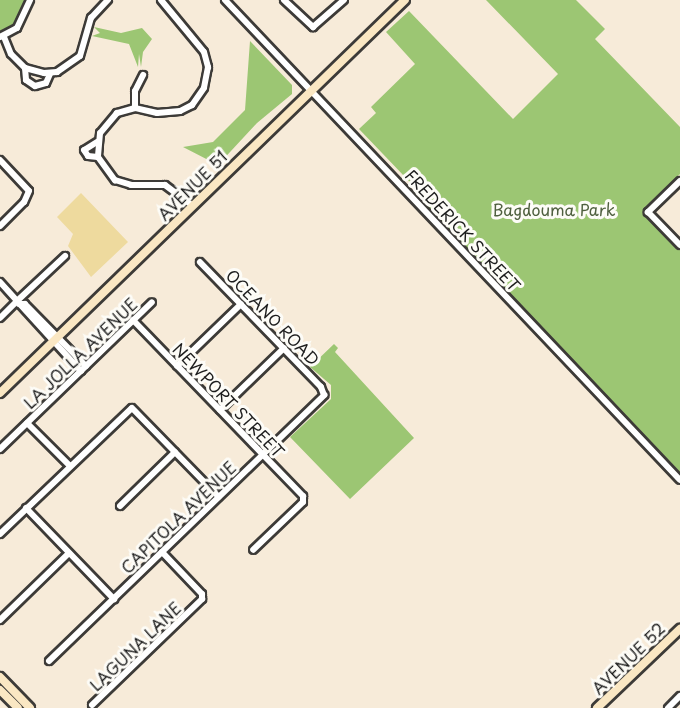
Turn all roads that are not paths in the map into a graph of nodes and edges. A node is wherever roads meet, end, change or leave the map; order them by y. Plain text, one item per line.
1 (30, 0) edge
2 (108, 0) edge
3 (161, 0) edge
4 (225, 0) edge
5 (284, 0) edge
6 (344, 0) edge
7 (405, 0) edge
8 (2, 37) edge
9 (25, 68) junction
10 (50, 74) junction
11 (142, 75) dead end
12 (312, 89) junction
13 (135, 108) junction
14 (97, 142) junction
15 (98, 157) junction
16 (0, 160) edge
17 (680, 181) edge
18 (192, 204) junction
19 (0, 226) edge
20 (680, 245) edge
21 (64, 256) dead end
22 (200, 262) dead end
23 (0, 282) edge
24 (152, 302) dead end
25 (18, 303) junction
26 (241, 304) junction
27 (0, 318) edge
28 (133, 320) junction
29 (56, 339) junction
30 (284, 348) junction
31 (177, 366) junction
32 (84, 368) junction
33 (0, 393) edge
34 (325, 393) joint
35 (220, 410) junction
36 (27, 423) junction
37 (0, 449) edge
38 (176, 452) junction
39 (263, 455) junction
40 (70, 466) junction
41 (680, 480) edge
42 (219, 497) junction
43 (120, 506) dead end
44 (26, 508) junction
45 (0, 534) edge
46 (253, 550) dead end
47 (162, 552) junction
48 (69, 553) junction
49 (114, 598) junction
50 (0, 620) edge
51 (680, 629) edge
52 (49, 661) dead end
53 (0, 677) edge
54 (0, 690) edge
55 (680, 696) edge
56 (92, 705) dead end
57 (18, 708) edge
58 (30, 708) edge
59 (597, 708) edge
60 (668, 708) edge

1 - 8 street
2 - 10 street
3 - 13 street
4 - 12 street, FREDERICK STREET
5 - 6 street
7 - 12 street, AVENUE 51
8 - 9 street
9 - 10 street
9 - 10 street
11 - 13 street
12 - 18 street, AVENUE 51
12 - 41 street, FREDERICK STREET
13 - 14 street
14 - 15 street
14 - 15 street
15 - 18 street
16 - 19 street
17 - 20 street
18 - 29 street, AVENUE 51
21 - 25 street
22 - 26 street, OCEANO ROAD
23 - 25 street
24 - 28 street, LA JOLLA AVENUE
25 - 27 street
25 - 29 street
26 - 30 street, OCEANO ROAD
26 - 31 street
28 - 31 street, NEWPORT STREET
28 - 32 street, LA JOLLA AVENUE
29 - 32 street
29 - 33 street, AVENUE 51
30 - 34 street, OCEANO ROAD
30 - 35 street
31 - 35 street, NEWPORT STREET
32 - 36 street, LA JOLLA AVENUE
34 - 39 street, CAPITOLA AVENUE
35 - 39 street, NEWPORT STREET
36 - 37 street, LA JOLLA AVENUE
36 - 40 street
38 - 40 street
38 - 42 street
38 - 43 street
39 - 42 street, CAPITOLA AVENUE
39 - 46 street, NEWPORT STREET
40 - 44 street
42 - 47 street, CAPITOLA AVENUE
44 - 45 street
44 - 48 street
47 - 49 street, CAPITOLA AVENUE
47 - 56 street, LAGUNA LANE
48 - 49 street
48 - 50 street
49 - 52 street, CAPITOLA AVENUE
51 - 59 street, AVENUE 52
53 - 58 street
54 - 57 street
55 - 60 street

